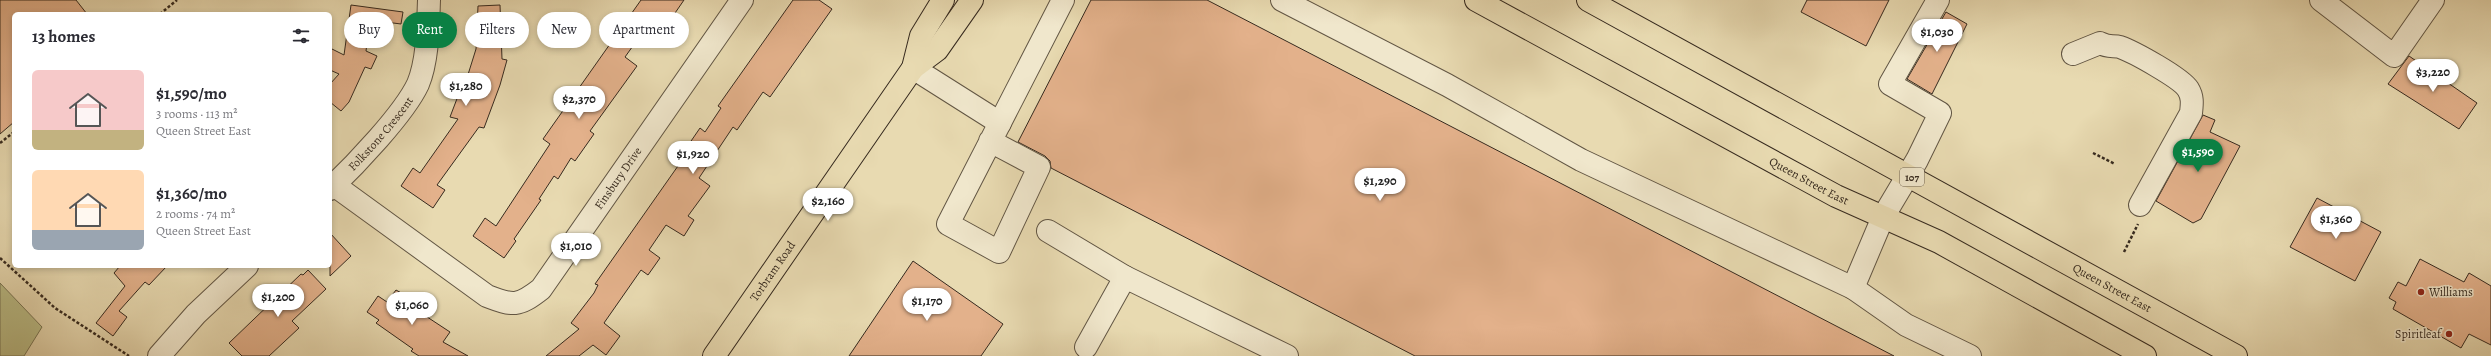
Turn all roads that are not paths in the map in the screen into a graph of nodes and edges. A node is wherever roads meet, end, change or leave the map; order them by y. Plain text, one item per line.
1 (429, 0) edge
2 (742, 0) edge
3 (943, 0) edge
4 (972, 0) edge
5 (1063, 0) edge
6 (1282, 0) edge
7 (1476, 0) edge
8 (1588, 0) edge
9 (1938, 0) edge
10 (2321, 0) edge
11 (2433, 0) edge
12 (2073, 54) dead end
13 (913, 68) junction
14 (995, 132) junction
15 (1908, 175) junction
16 (332, 187) edge
17 (2141, 212) road end
18 (1883, 217) junction
19 (1048, 231) dead end
20 (245, 268) edge
21 (1125, 277) junction
22 (1853, 288) junction
23 (1086, 347) dead end
24 (163, 355) edge
25 (714, 356) edge
26 (1288, 356) edge
27 (1970, 356) edge
28 (2145, 356) edge
29 (2236, 356) edge

1 - 16 street, Folkstone Crescent
2 - 16 street, Finsbury Drive
3 - 13 main road, Torbram Road
4 - 13 main road, Torbram Road
5 - 14 street
6 - 22 street
7 - 18 main road, Queen Street East
8 - 15 main road, Queen Street East / 107
9 - 15 street
10 - 11 street
12 - 17 street
13 - 14 street
13 - 25 main road, Torbram Road
14 - 14 street
15 - 18 street
15 - 29 main road, Queen Street East / 107
18 - 22 street
18 - 28 main road, Queen Street East
19 - 21 street
20 - 24 street
21 - 23 street
21 - 26 street
22 - 27 street

